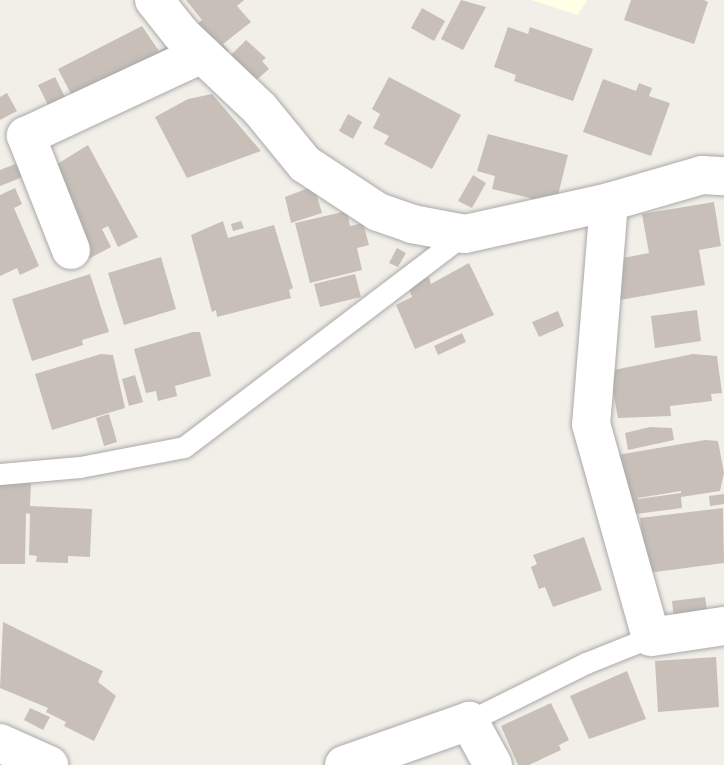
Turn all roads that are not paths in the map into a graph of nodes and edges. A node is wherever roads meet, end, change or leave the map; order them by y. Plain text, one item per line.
1 (154, 0) edge
2 (202, 54) junction
3 (724, 176) edge
4 (609, 202) junction
5 (465, 234) junction
6 (71, 250) dead end
7 (0, 474) edge
8 (724, 626) edge
9 (651, 637) junction
10 (469, 721) junction
11 (0, 743) edge
12 (50, 765) edge
13 (344, 765) edge
14 (493, 765) edge

1 - 2 street
2 - 5 street
2 - 6 street
3 - 4 street
4 - 5 street
4 - 9 street
5 - 7 lane
8 - 9 street
9 - 10 lane
10 - 13 street
10 - 14 street
11 - 12 street

